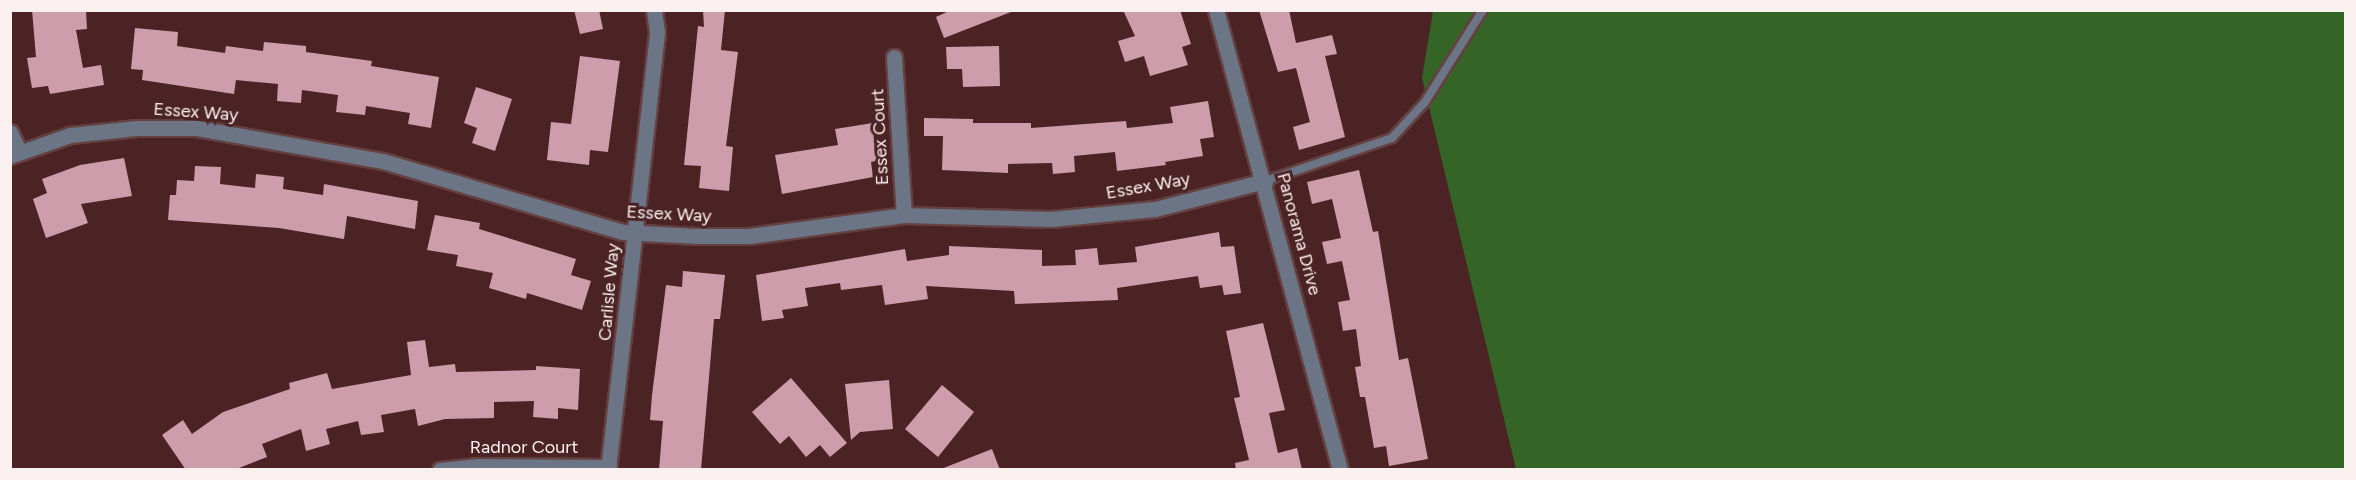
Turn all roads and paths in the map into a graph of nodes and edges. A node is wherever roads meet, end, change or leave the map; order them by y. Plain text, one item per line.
1 (654, 10) edge
2 (1216, 10) edge
3 (1483, 10) edge
4 (894, 57) dead end
5 (10, 132) edge
6 (15, 154) edge
7 (1265, 181) junction
8 (904, 215) junction
9 (634, 233) junction
10 (608, 468) edge
11 (440, 470) edge
12 (1340, 470) edge

1 - 9 street, Carlisle Way
2 - 7 street, Panorama Drive
3 - 7 lane
4 - 8 street, Essex Court
5 - 6 street
6 - 9 street, Essex Way
7 - 8 street, Essex Way
7 - 12 street, Panorama Drive
8 - 9 street, Essex Way
9 - 10 street, Carlisle Way
10 - 11 street, Radnor Court

